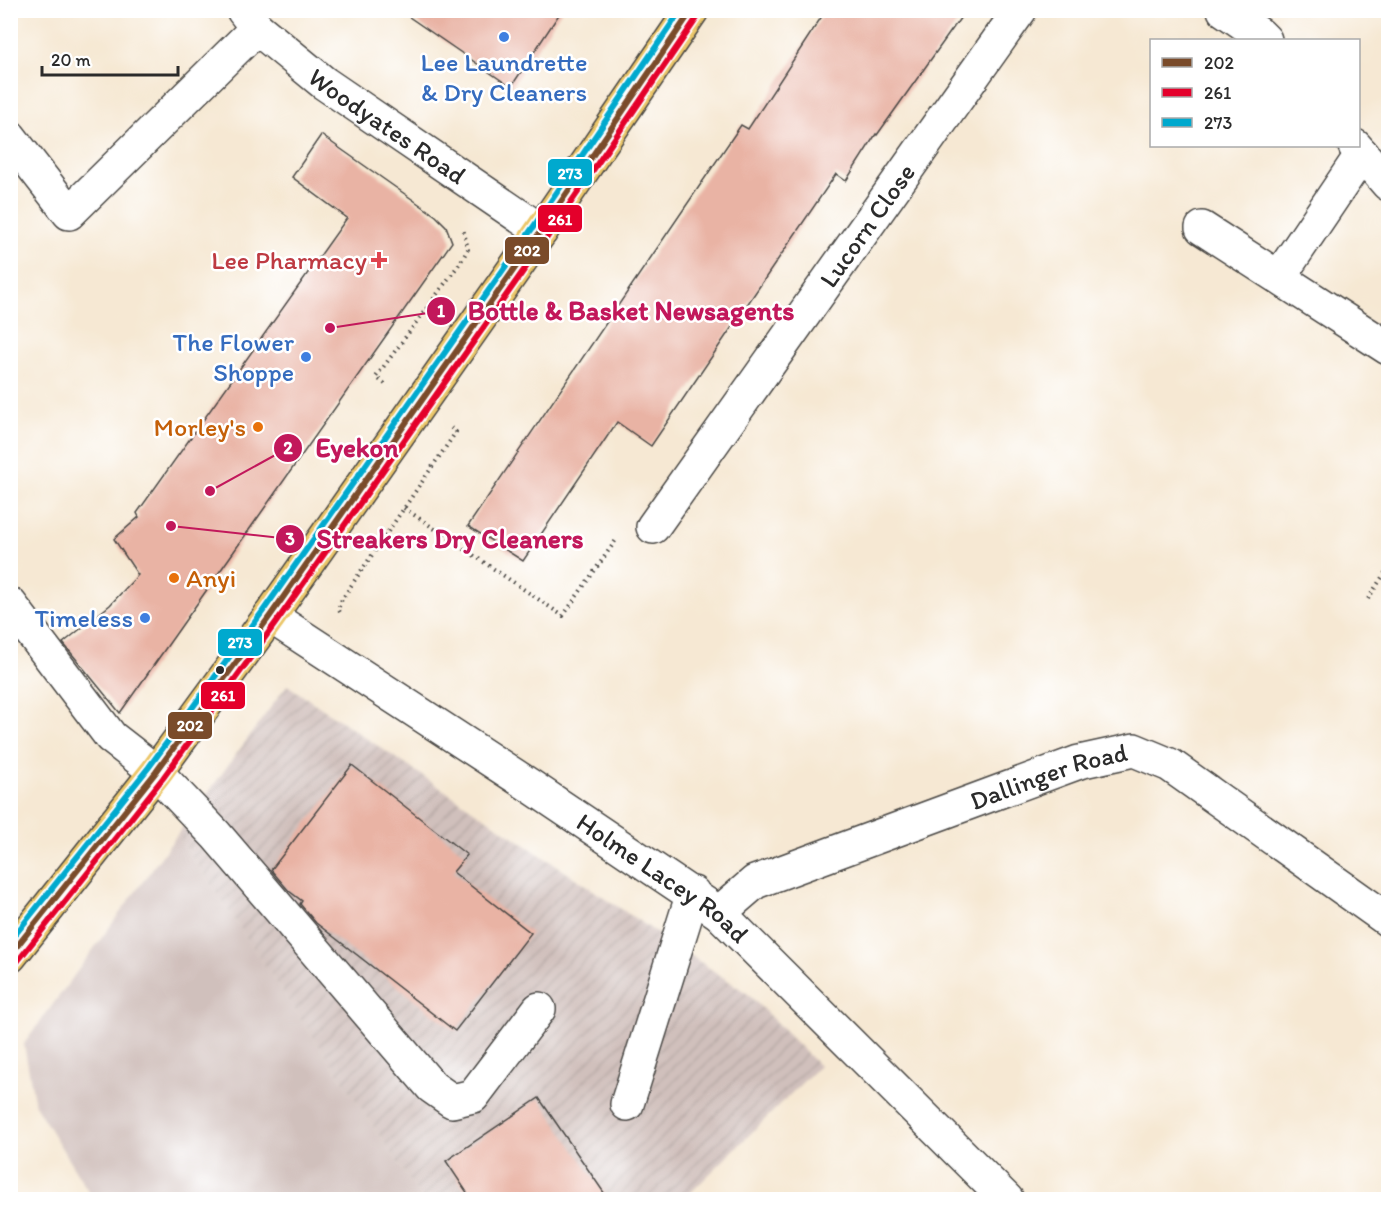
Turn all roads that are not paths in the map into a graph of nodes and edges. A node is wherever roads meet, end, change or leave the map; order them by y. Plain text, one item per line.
1 (692, 10) edge
2 (1020, 10) edge
3 (1224, 10) edge
4 (250, 19) edge
5 (1264, 39) edge
6 (10, 137) edge
7 (1359, 150) edge
8 (1389, 184) edge
9 (1202, 228) dead end
10 (541, 231) junction
11 (1279, 278) junction
12 (1389, 348) edge
13 (653, 527) road end
14 (10, 604) edge
15 (270, 616) junction
16 (156, 772) junction
17 (693, 893) junction
18 (719, 913) junction
19 (1389, 920) edge
20 (10, 956) edge
21 (539, 1009) dead end
22 (627, 1104) dead end
23 (1007, 1200) edge

1 - 10 main road
2 - 13 street, Lucorn Close
3 - 5 street
4 - 6 street
4 - 10 street, Woodyates Road
7 - 8 street
7 - 11 street
9 - 11 street
10 - 15 main road
11 - 12 street
14 - 16 street
15 - 16 main road
15 - 17 street, Holme Lacey Road
16 - 20 main road
16 - 21 street
17 - 18 street, Holme Lacey Road
17 - 22 street
18 - 19 street, Dallinger Road
18 - 23 street, Holme Lacey Road

